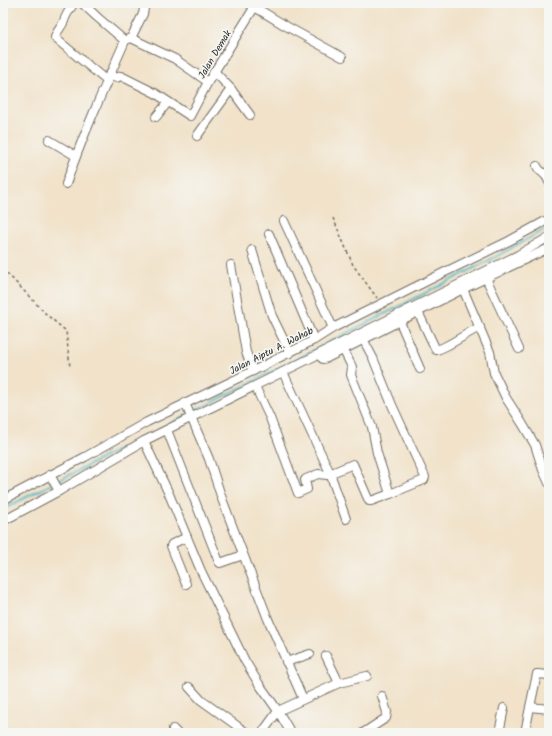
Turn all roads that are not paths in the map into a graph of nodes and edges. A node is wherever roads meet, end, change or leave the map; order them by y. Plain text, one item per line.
1 (74, 3) edge
2 (82, 3) edge
3 (145, 3) edge
4 (253, 4) edge
5 (128, 39) junction
6 (342, 57) dead end
7 (214, 72) junction
8 (108, 78) junction
9 (208, 82) junction
10 (231, 89) junction
11 (168, 102) junction
12 (250, 115) dead end
13 (156, 117) dead end
14 (197, 136) dead end
15 (49, 140) dead end
16 (76, 156) junction
17 (537, 166) dead end
18 (549, 182) edge
19 (66, 184) dead end
20 (549, 219) edge
21 (284, 221) dead end
22 (270, 234) dead end
23 (527, 234) junction
24 (549, 237) edge
25 (535, 247) junction
26 (549, 248) edge
27 (252, 250) dead end
28 (231, 265) dead end
29 (486, 278) junction
30 (463, 289) junction
31 (418, 312) junction
32 (400, 322) junction
33 (480, 327) junction
34 (333, 328) junction
35 (363, 339) junction
36 (314, 340) junction
37 (343, 349) junction
38 (518, 349) dead end
39 (290, 352) junction
40 (318, 354) junction
41 (420, 369) dead end
42 (253, 371) junction
43 (283, 372) junction
44 (255, 386) junction
45 (185, 404) junction
46 (191, 416) junction
47 (167, 430) junction
48 (144, 441) junction
49 (330, 474) junction
50 (51, 476) junction
51 (549, 483) edge
52 (58, 490) junction
53 (390, 494) junction
54 (3, 500) edge
55 (346, 519) dead end
56 (3, 522) edge
57 (187, 537) junction
58 (243, 555) junction
59 (186, 584) dead end
60 (310, 654) dead end
61 (326, 656) dead end
62 (286, 662) junction
63 (549, 675) edge
64 (367, 676) dead end
65 (339, 683) junction
66 (189, 687) dead end
67 (382, 696) dead end
68 (303, 699) junction
69 (504, 708) dead end
70 (530, 708) junction
71 (549, 709) edge
72 (278, 712) junction
73 (247, 733) edge
74 (262, 733) edge
75 (291, 733) edge
76 (363, 733) edge
77 (499, 733) edge
78 (525, 733) edge

1 - 8 street
2 - 5 street
3 - 5 street
4 - 6 street
4 - 7 street, Jalan Demak
5 - 8 street
5 - 9 street
7 - 9 street, Jalan Demak
7 - 10 street
8 - 11 street
8 - 16 street
9 - 11 street, Jalan Demak
10 - 12 street
10 - 14 street
11 - 13 street
15 - 16 street
16 - 19 street
17 - 18 street
20 - 23 street, Jalan Aiptu A. Wahab
21 - 34 street
22 - 36 street
23 - 25 street
23 - 34 street, Jalan Aiptu A. Wahab
24 - 25 street
25 - 26 street
25 - 29 street
25 - 40 street
27 - 39 street
28 - 42 street
29 - 30 street
29 - 38 street
30 - 31 street
30 - 33 street
31 - 32 street
31 - 33 street
32 - 35 street
32 - 41 street
33 - 51 street
34 - 36 street, Jalan Aiptu A. Wahab
35 - 37 street
35 - 53 street
36 - 39 street, Jalan Aiptu A. Wahab
37 - 40 street
37 - 53 street
39 - 42 street, Jalan Aiptu A. Wahab
40 - 43 street
42 - 45 street, Jalan Aiptu A. Wahab
43 - 44 street
43 - 49 street
44 - 46 street
44 - 49 street
45 - 46 street
45 - 50 street, Jalan Aiptu A. Wahab
46 - 47 street
46 - 58 street
47 - 48 street
47 - 58 street
48 - 52 street
48 - 57 street
49 - 53 street
49 - 55 street
50 - 52 street
50 - 54 street, Jalan Aiptu A. Wahab
52 - 56 street
57 - 59 street
57 - 72 street
58 - 62 street
60 - 62 street
61 - 65 street
62 - 68 street
63 - 70 street
64 - 65 street
65 - 68 street
66 - 73 street
67 - 76 street
68 - 72 street
69 - 77 street
70 - 71 street
70 - 78 street
72 - 74 street
72 - 75 street

